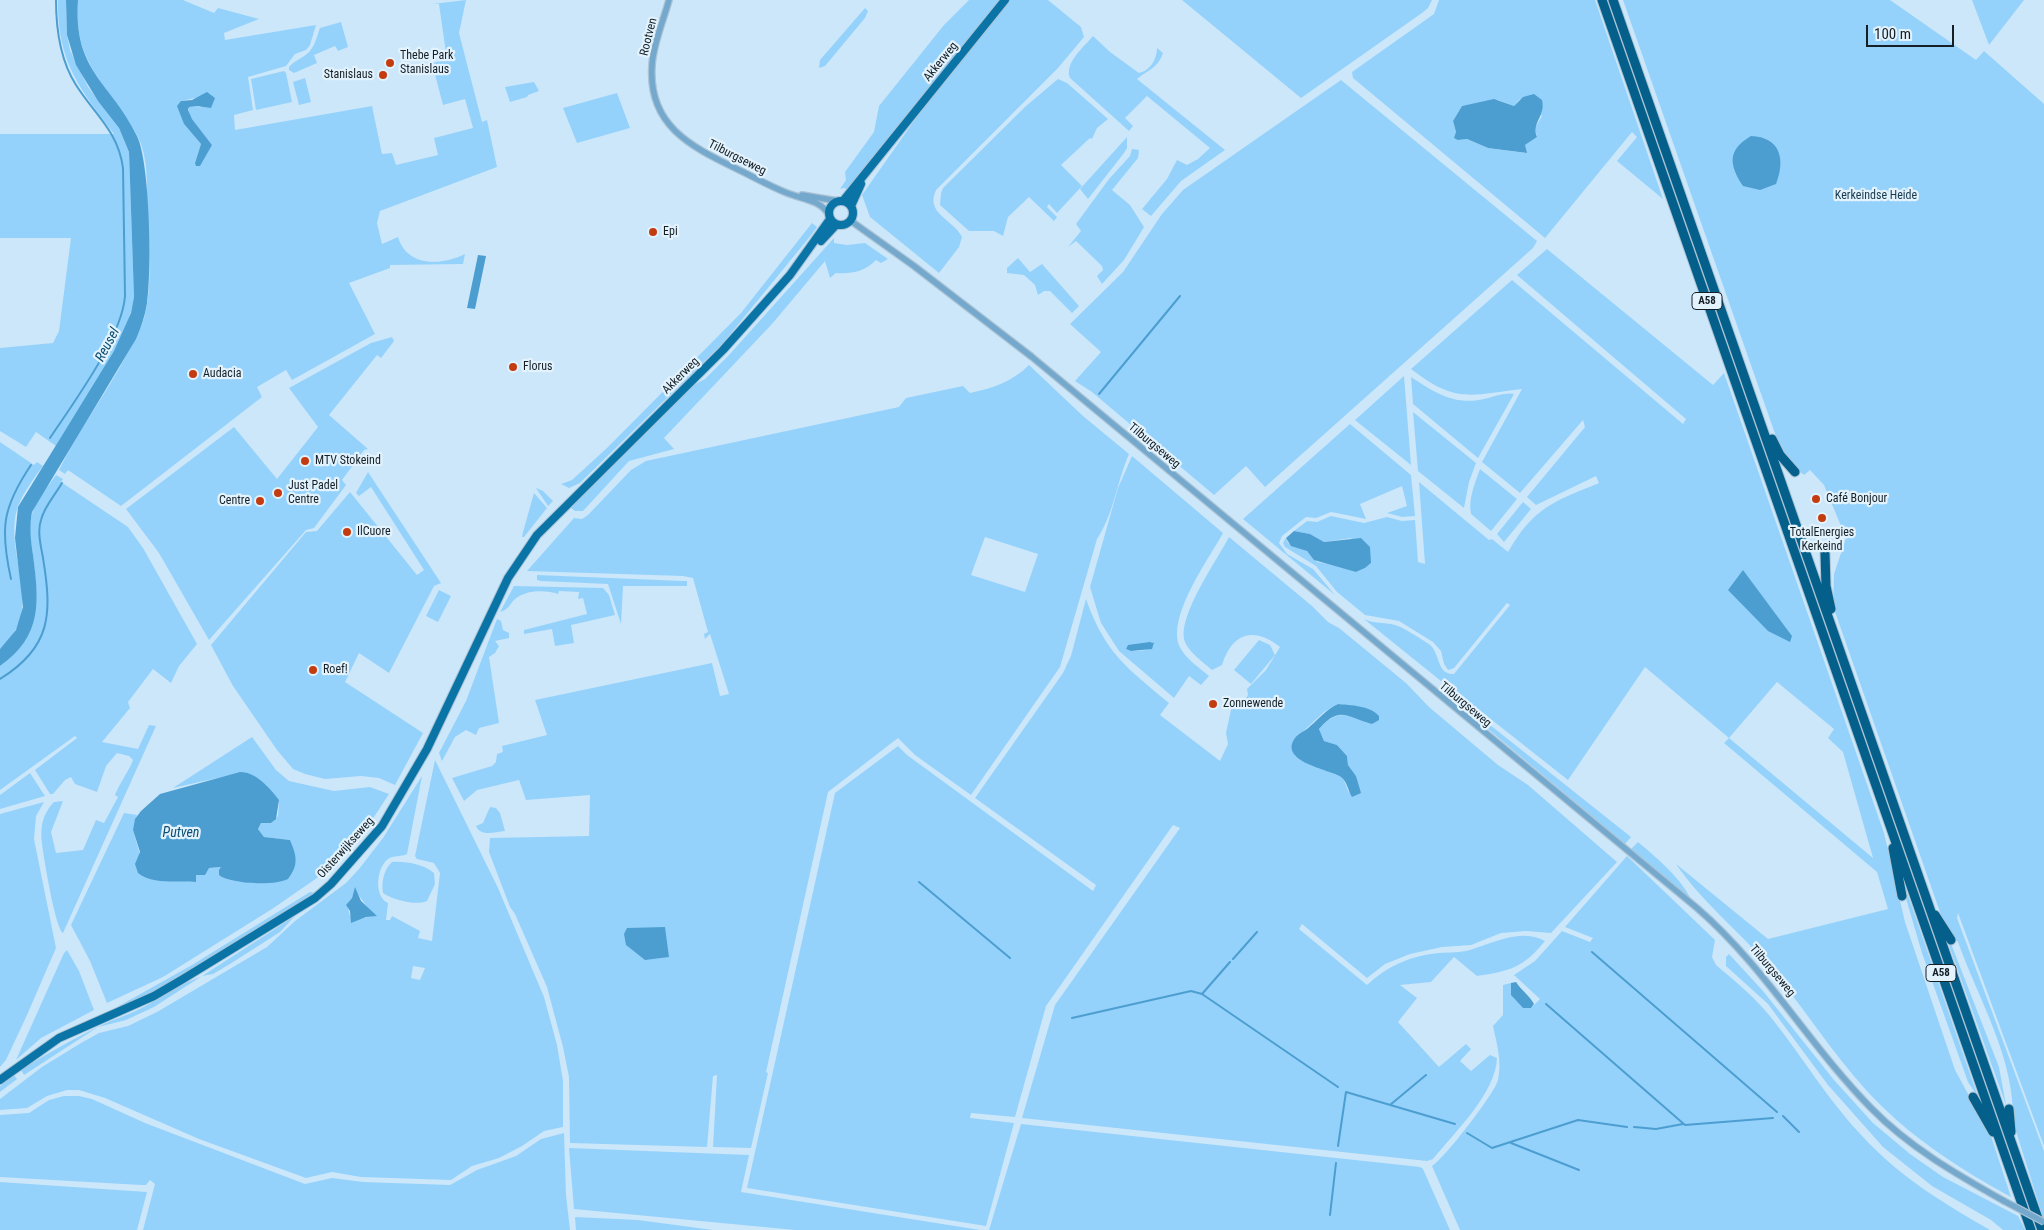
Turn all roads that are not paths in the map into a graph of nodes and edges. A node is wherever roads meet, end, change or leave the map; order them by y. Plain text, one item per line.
1 (669, 0) edge
2 (1005, 0) edge
3 (1602, 0) edge
4 (1613, 0) edge
5 (676, 134) joint
6 (876, 161) junction
7 (792, 195) junction
8 (840, 201) junction
9 (851, 206) junction
10 (832, 220) junction
11 (851, 221) junction
12 (1761, 425) junction
13 (1795, 472) dead end
14 (566, 506) joint
15 (1825, 553) dead end
16 (1840, 649) junction
17 (1879, 795) junction
18 (1902, 896) dead end
19 (1928, 904) junction
20 (1951, 940) dead end
21 (0, 1080) edge
22 (1973, 1097) dead end
23 (2009, 1109) dead end
24 (2008, 1150) junction
25 (2044, 1222) edge
26 (2031, 1230) edge
27 (2042, 1230) edge

1 - 5 street, Rootven
2 - 6 main road, Akkerweg
3 - 17 highway, A58
4 - 12 highway, A58
5 - 7 street, Tilburgseweg
6 - 8 main road, Akkerweg
6 - 9 main road, Akkerweg
7 - 8 street, Tilburgseweg
7 - 10 street, Tilburgseweg
8 - 9 main road
8 - 10 main road
9 - 11 main road
10 - 11 main road
10 - 14 main road, Akkerweg
11 - 25 street, Tilburgseweg, bridge
12 - 13 highway, A58
12 - 16 highway, A58
14 - 21 main road, Oisterwijkseweg
15 - 16 highway, A58
16 - 19 highway, A58
17 - 18 highway, A58
17 - 24 highway, A58
19 - 20 highway, A58
19 - 24 highway, A58
22 - 24 highway, A58
23 - 24 highway, A58
24 - 26 highway, A58
24 - 27 highway, A58

